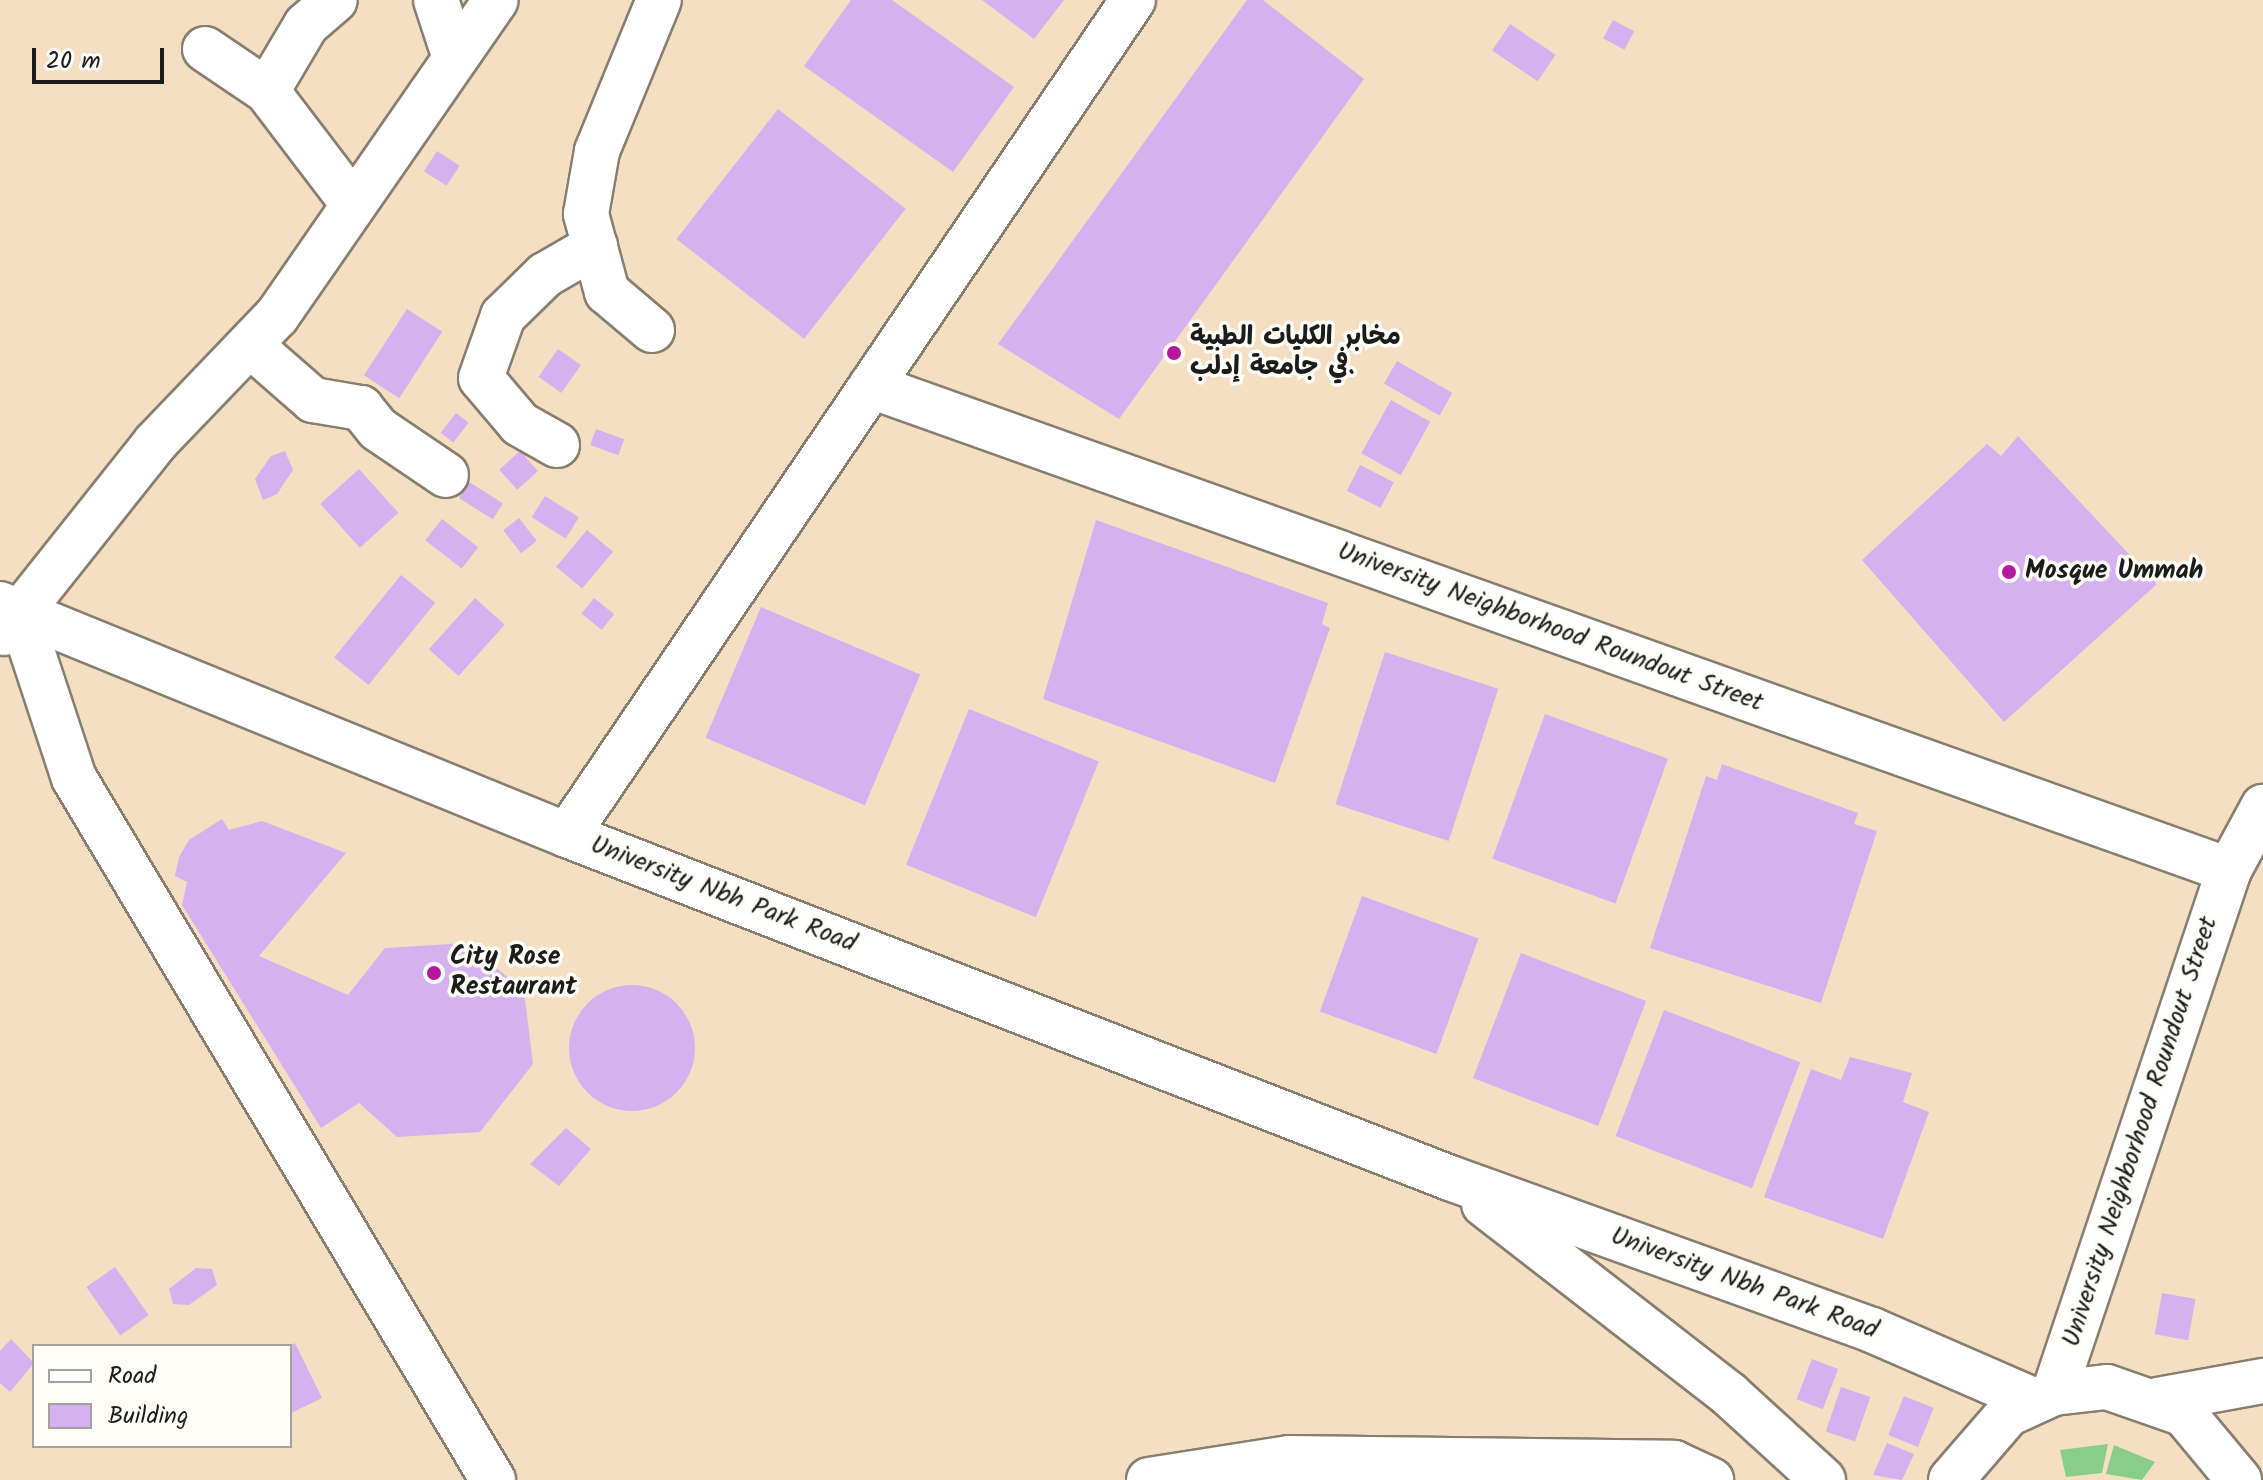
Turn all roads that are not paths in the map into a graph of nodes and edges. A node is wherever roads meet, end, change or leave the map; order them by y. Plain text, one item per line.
1 (335, 0) edge
2 (436, 0) edge
3 (496, 0) edge
4 (659, 0) edge
5 (1133, 0) edge
6 (205, 49) dead end
7 (454, 55) junction
8 (267, 91) junction
9 (353, 204) junction
10 (595, 246) junction
11 (652, 330) dead end
12 (250, 345) junction
13 (871, 386) junction
14 (557, 445) dead end
15 (446, 475) dead end
16 (6, 618) edge
17 (2263, 807) edge
18 (567, 835) junction
19 (2229, 870) junction
20 (1450, 1178) junction
21 (2263, 1381) edge
22 (2044, 1396) junction
23 (2158, 1400) junction
24 (493, 1480) edge
25 (1149, 1480) edge
26 (1711, 1480) edge
27 (1823, 1480) edge
28 (1951, 1480) edge
29 (2239, 1480) edge

1 - 8 street
2 - 7 street
3 - 7 street
4 - 10 street
5 - 13 street
6 - 8 street
7 - 9 street
8 - 9 street
9 - 12 street
10 - 11 street
10 - 14 street
12 - 15 street
12 - 16 street
13 - 18 street
13 - 19 street, University Neighborhood Roundout Street
16 - 18 street, University Nbh Park Road
16 - 24 street
17 - 19 street, University Neighborhood Roundout Street
18 - 20 street, University Nbh Park Road
19 - 22 street, University Neighborhood Roundout Street
20 - 22 street, University Nbh Park Road
20 - 27 street, University Nbh Park Road
21 - 23 street
22 - 23 street
22 - 28 street
23 - 29 street
25 - 26 street

